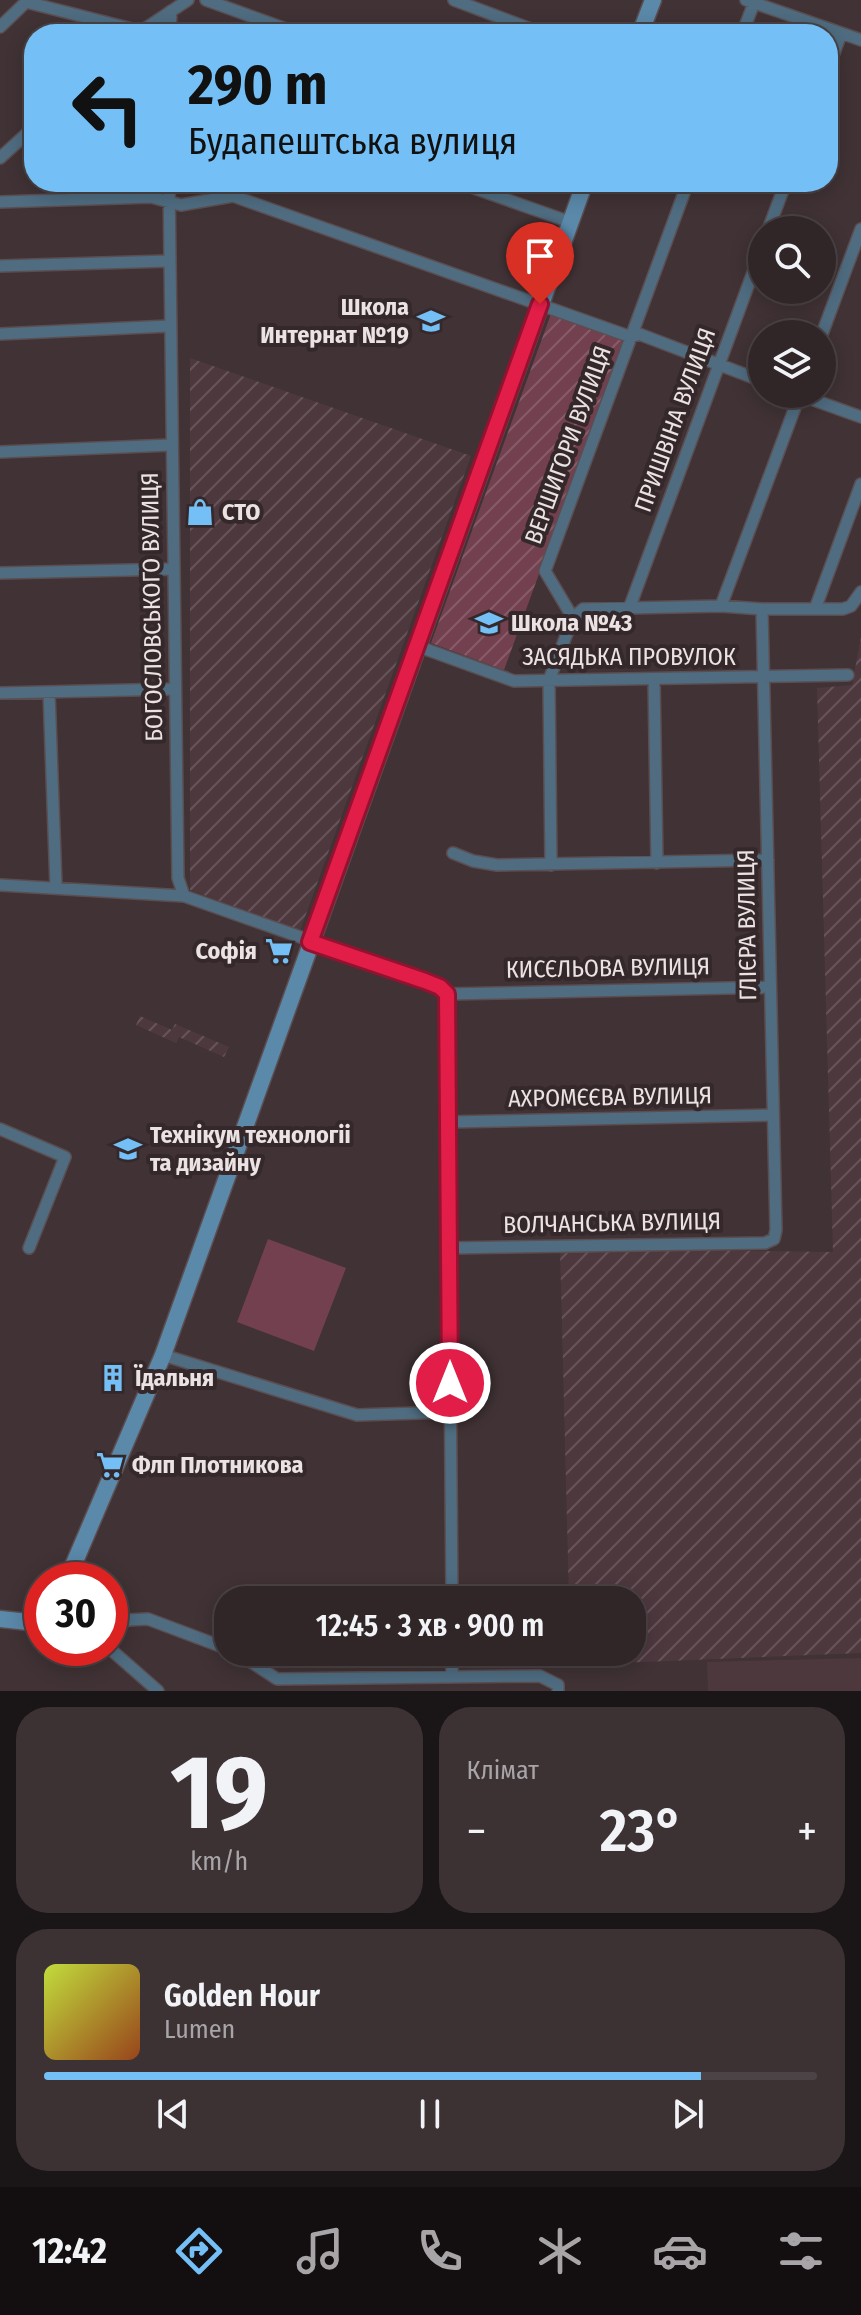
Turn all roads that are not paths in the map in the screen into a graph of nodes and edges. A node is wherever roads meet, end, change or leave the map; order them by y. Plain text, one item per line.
1 (188, 0) edge
2 (206, 0) edge
3 (454, 0) edge
4 (653, 0) edge
5 (750, 1) edge
6 (171, 11) junction
7 (106, 24) edge
8 (152, 24) edge
9 (170, 24) edge
10 (272, 24) edge
11 (518, 24) edge
12 (644, 24) edge
13 (744, 24) edge
14 (813, 24) edge
15 (0, 27) edge
16 (838, 33) edge
17 (841, 34) junction
18 (861, 40) edge
19 (838, 42) edge
20 (24, 136) edge
21 (0, 158) edge
22 (169, 192) edge
23 (485, 192) edge
24 (581, 192) edge
25 (684, 192) edge
26 (782, 192) edge
27 (0, 202) edge
28 (169, 202) junction
29 (773, 216) edge
30 (570, 222) junction
31 (861, 229) edge
32 (168, 261) junction
33 (0, 266) edge
34 (748, 286) edge
35 (540, 304) junction
36 (827, 320) edge
37 (169, 326) junction
38 (0, 334) edge
39 (631, 337) junction
40 (719, 365) junction
41 (748, 376) edge
42 (794, 408) edge
43 (836, 408) edge
44 (861, 417) edge
45 (171, 445) junction
46 (0, 452) edge
47 (861, 484) edge
48 (173, 569) junction
49 (0, 573) edge
50 (858, 596) edge
51 (721, 606) junction
52 (629, 609) junction
53 (762, 609) junction
54 (815, 609) junction
55 (573, 618) junction
56 (417, 646) junction
57 (848, 675) dead end
58 (764, 677) junction
59 (654, 679) junction
60 (549, 680) junction
61 (175, 689) junction
62 (49, 692) junction
63 (0, 693) edge
64 (453, 853) dead end
65 (768, 860) junction
66 (657, 863) junction
67 (551, 865) junction
68 (0, 885) edge
69 (56, 886) junction
70 (184, 896) junction
71 (310, 942) junction
72 (770, 987) junction
73 (447, 994) junction
74 (773, 1115) junction
75 (448, 1122) junction
76 (0, 1129) edge
77 (774, 1239) joint
78 (29, 1248) dead end
79 (449, 1248) junction
80 (163, 1355) junction
81 (450, 1412) junction
82 (75, 1562) edge
83 (452, 1586) edge
84 (0, 1619) edge
85 (128, 1620) edge
86 (24, 1622) edge
87 (214, 1644) edge
88 (128, 1665) edge
89 (257, 1666) edge
90 (452, 1666) edge
91 (452, 1676) junction
92 (558, 1688) edge
93 (155, 1690) edge

1 - 6 street
2 - 10 street
3 - 11 street
4 - 12 street
5 - 13 street
5 - 14 street
6 - 8 street
6 - 9 street
7 - 15 street
16 - 17 street
17 - 18 street
17 - 19 street
20 - 21 street
22 - 28 street, БОГОСЛОВСЬКОГО ВУЛИЦЯ
23 - 30 street
24 - 30 street
25 - 39 street, ВЕРШИГОРИ ВУЛИЦЯ
26 - 29 street
27 - 28 street
28 - 32 street, БОГОСЛОВСЬКОГО ВУЛИЦЯ
28 - 35 street
30 - 35 street
31 - 36 street
32 - 33 street
32 - 37 street, БОГОСЛОВСЬКОГО ВУЛИЦЯ
34 - 40 street, ПРИШВІНА ВУЛИЦЯ
35 - 39 street
35 - 56 street
37 - 38 street
37 - 45 street, БОГОСЛОВСЬКОГО ВУЛИЦЯ
39 - 40 street
39 - 55 street, ВЕРШИГОРИ ВУЛИЦЯ
40 - 41 street
40 - 52 street, ПРИШВІНА ВУЛИЦЯ
42 - 51 street
43 - 44 street
45 - 46 street
45 - 48 street, БОГОСЛОВСЬКОГО ВУЛИЦЯ
47 - 54 street
48 - 49 street
48 - 61 street, БОГОСЛОВСЬКОГО ВУЛИЦЯ
50 - 54 street, ЗАСЯДЬКА ПРОВУЛОК
51 - 52 street, ЗАСЯДЬКА ПРОВУЛОК
51 - 53 street, ЗАСЯДЬКА ПРОВУЛОК
52 - 55 street, ЗАСЯДЬКА ПРОВУЛОК
53 - 54 street, ЗАСЯДЬКА ПРОВУЛОК
53 - 58 street, ГЛІЄРА ВУЛИЦЯ
55 - 60 street
56 - 60 street, ЗАСЯДЬКА ПРОВУЛОК
56 - 71 street
57 - 58 street, ЗАСЯДЬКА ПРОВУЛОК
58 - 59 street, ЗАСЯДЬКА ПРОВУЛОК
58 - 65 street, ГЛІЄРА ВУЛИЦЯ
59 - 60 street, ЗАСЯДЬКА ПРОВУЛОК
59 - 66 street
60 - 67 street
61 - 62 street
61 - 70 street, БОГОСЛОВСЬКОГО ВУЛИЦЯ
62 - 63 street
62 - 69 street
64 - 67 street
65 - 66 street
65 - 72 street, ГЛІЄРА ВУЛИЦЯ
66 - 67 street
68 - 69 street
69 - 70 street
70 - 71 street
71 - 73 street
71 - 80 street
72 - 73 street, КИСЄЛЬОВА ВУЛИЦЯ
72 - 74 street, ГЛІЄРА ВУЛИЦЯ
73 - 75 street
74 - 75 street, АХРОМЄЄВА ВУЛИЦЯ
74 - 77 street, ГЛІЄРА ВУЛИЦЯ
75 - 79 street
76 - 78 street
77 - 79 street, ВОЛЧАНСЬКА ВУЛИЦЯ
79 - 81 street
80 - 81 street
80 - 82 street
81 - 83 street
84 - 86 street
85 - 87 street
88 - 93 street
89 - 91 street
90 - 91 street
91 - 92 street

